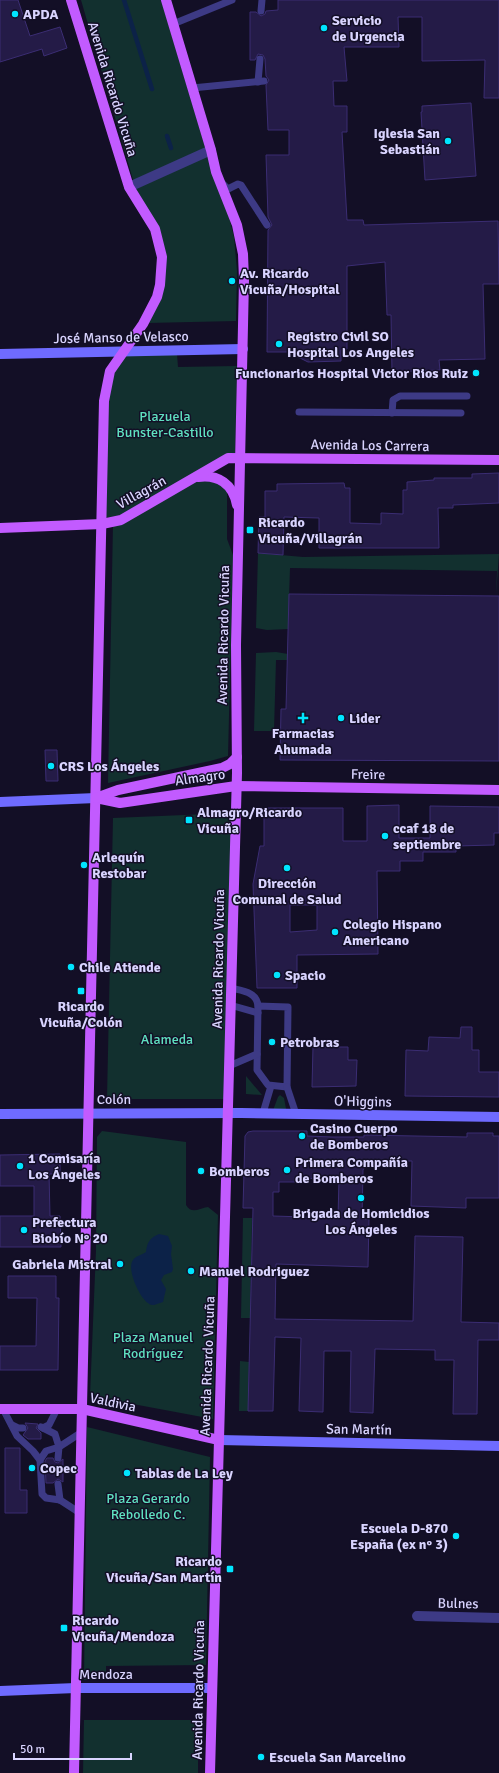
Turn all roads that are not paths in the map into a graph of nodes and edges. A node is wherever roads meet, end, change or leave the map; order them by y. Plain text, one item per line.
1 (71, 0) edge
2 (166, 0) edge
3 (232, 0) edge
4 (262, 0) edge
5 (261, 12) dead end
6 (173, 24) junction
7 (260, 59) dead end
8 (192, 88) junction
9 (211, 150) junction
10 (216, 172) junction
11 (129, 187) junction
12 (267, 224) dead end
13 (243, 349) junction
14 (123, 351) junction
15 (0, 354) edge
16 (467, 396) dead end
17 (299, 412) dead end
18 (392, 413) junction
19 (461, 413) dead end
20 (240, 458) junction
21 (499, 460) edge
22 (196, 477) junction
23 (239, 521) junction
24 (102, 524) junction
25 (0, 528) edge
26 (237, 757) junction
27 (236, 786) junction
28 (499, 790) edge
29 (96, 798) junction
30 (0, 802) edge
31 (231, 988) junction
32 (230, 1005) junction
33 (258, 1010) junction
34 (257, 1054) junction
35 (229, 1066) junction
36 (271, 1086) junction
37 (287, 1087) junction
38 (89, 1113) junction
39 (228, 1113) junction
40 (263, 1113) junction
41 (0, 1114) edge
42 (296, 1114) junction
43 (499, 1117) edge
44 (2, 1409) edge
45 (57, 1409) junction
46 (82, 1409) junction
47 (12, 1425) junction
48 (23, 1428) dead end
49 (82, 1432) junction
50 (219, 1440) junction
51 (499, 1446) edge
52 (59, 1447) junction
53 (58, 1458) dead end
54 (40, 1460) junction
55 (58, 1484) dead end
56 (60, 1500) junction
57 (80, 1513) junction
58 (417, 1616) dead end
59 (499, 1618) edge
60 (76, 1688) junction
61 (212, 1688) junction
62 (0, 1691) edge
63 (74, 1773) edge
64 (210, 1773) edge

1 - 11 main road, Avenida Ricardo Vicuña
2 - 6 main road, Avenida Ricardo Vicuña
3 - 6 lane
4 - 5 lane
6 - 8 main road, Avenida Ricardo Vicuña
7 - 8 lane
8 - 9 main road, Avenida Ricardo Vicuña
9 - 10 main road, Avenida Ricardo Vicuña
9 - 11 street
10 - 12 lane
10 - 13 main road, Avenida Ricardo Vicuña
11 - 14 main road, Avenida Ricardo Vicuña
13 - 14 main road, José Manso de Velasco
13 - 20 main road, Avenida Ricardo Vicuña
14 - 15 main road, José Manso de Velasco
14 - 24 main road, Avenida Ricardo Vicuña
16 - 18 lane
17 - 18 lane
18 - 19 lane
20 - 21 main road, Avenida Los Carrera
20 - 22 main road, Villagrán
20 - 23 main road, Avenida Ricardo Vicuña
22 - 23 main road
22 - 24 main road, Villagrán
23 - 26 main road, Avenida Ricardo Vicuña
24 - 25 main road, Villagrán
24 - 29 main road, Avenida Ricardo Vicuña
26 - 27 main road, Avenida Ricardo Vicuña
26 - 29 main road, Almagro
27 - 28 main road, Freire
27 - 29 main road, Almagro
27 - 31 main road, Avenida Ricardo Vicuña
29 - 30 main road, Almagro
29 - 38 main road, Avenida Ricardo Vicuña
31 - 32 main road, Avenida Ricardo Vicuña
31 - 33 lane
32 - 33 lane
32 - 35 main road, Avenida Ricardo Vicuña
33 - 34 lane
33 - 37 lane
34 - 35 lane
34 - 36 lane
35 - 39 main road, Avenida Ricardo Vicuña
36 - 37 lane
36 - 40 lane
37 - 42 lane
38 - 39 main road, Colón
38 - 41 main road, Colón
38 - 46 main road, Avenida Ricardo Vicuña
39 - 40 main road, O'Higgins
39 - 50 main road, Avenida Ricardo Vicuña
40 - 42 main road, O'Higgins
42 - 43 main road, O'Higgins
44 - 45 main road, Valdivia
44 - 47 lane
45 - 46 main road, Valdivia
45 - 52 lane
46 - 49 main road, Avenida Ricardo Vicuña
46 - 50 main road, Valdivia
47 - 48 lane
47 - 54 lane
49 - 52 lane
49 - 57 main road, Avenida Ricardo Vicuña
50 - 51 main road, San Martín
50 - 61 main road, Avenida Ricardo Vicuña
52 - 53 lane
52 - 54 lane
54 - 56 lane
55 - 56 lane
56 - 57 lane
57 - 60 main road, Avenida Ricardo Vicuña
58 - 59 street, Bulnes
60 - 61 main road, Mendoza
60 - 62 main road, Mendoza
60 - 63 main road, Avenida Ricardo Vicuña
61 - 64 main road, Avenida Ricardo Vicuña

